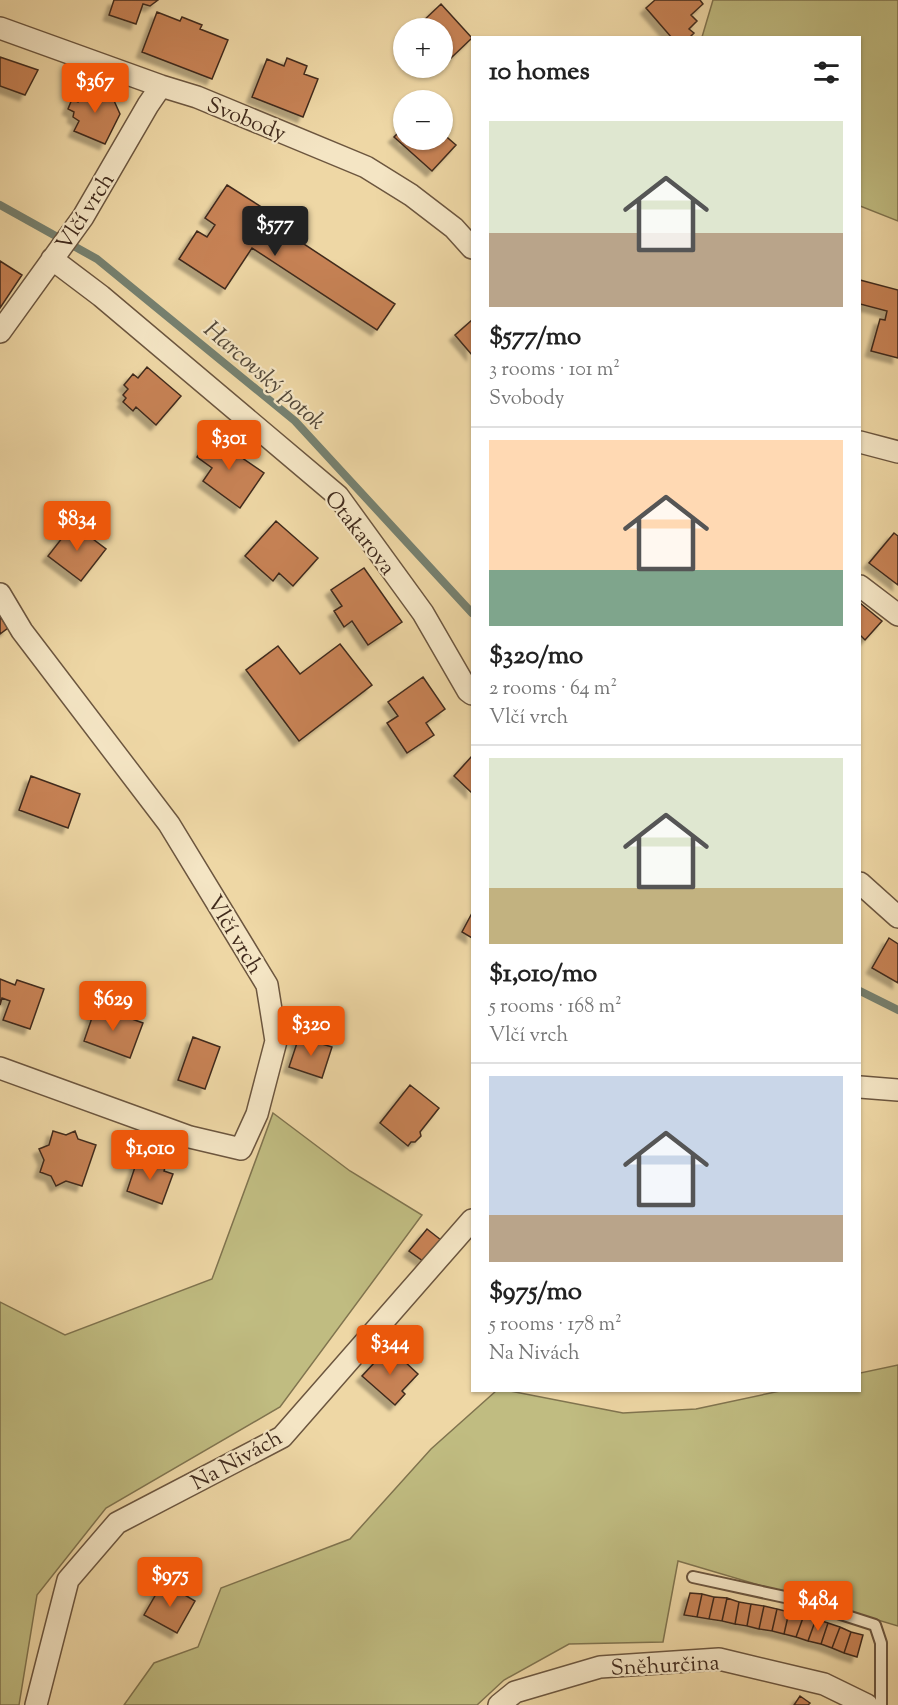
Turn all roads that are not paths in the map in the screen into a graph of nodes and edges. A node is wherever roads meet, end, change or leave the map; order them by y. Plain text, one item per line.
1 (0, 28) edge
2 (161, 86) junction
3 (471, 247) edge
4 (55, 255) junction
5 (0, 332) edge
6 (861, 442) edge
7 (898, 452) edge
8 (861, 587) edge
9 (0, 594) edge
10 (898, 615) edge
11 (471, 693) edge
12 (861, 883) edge
13 (898, 917) edge
14 (0, 1068) edge
15 (861, 1087) edge
16 (898, 1090) edge
17 (471, 1221) edge
18 (693, 1577) dead end
19 (36, 1705) edge
20 (499, 1705) edge
21 (867, 1705) edge
22 (881, 1705) edge

1 - 2 street, Svobody
2 - 3 street, Svobody
2 - 4 street, Vlčí vrch
4 - 5 street, Vlčí vrch
4 - 11 street, Otakarova
6 - 7 street
8 - 10 street
9 - 14 street, Vlčí vrch
12 - 13 street
15 - 16 street
17 - 19 street, Na Nivách
18 - 22 lane
20 - 21 street, Sněhurčina

